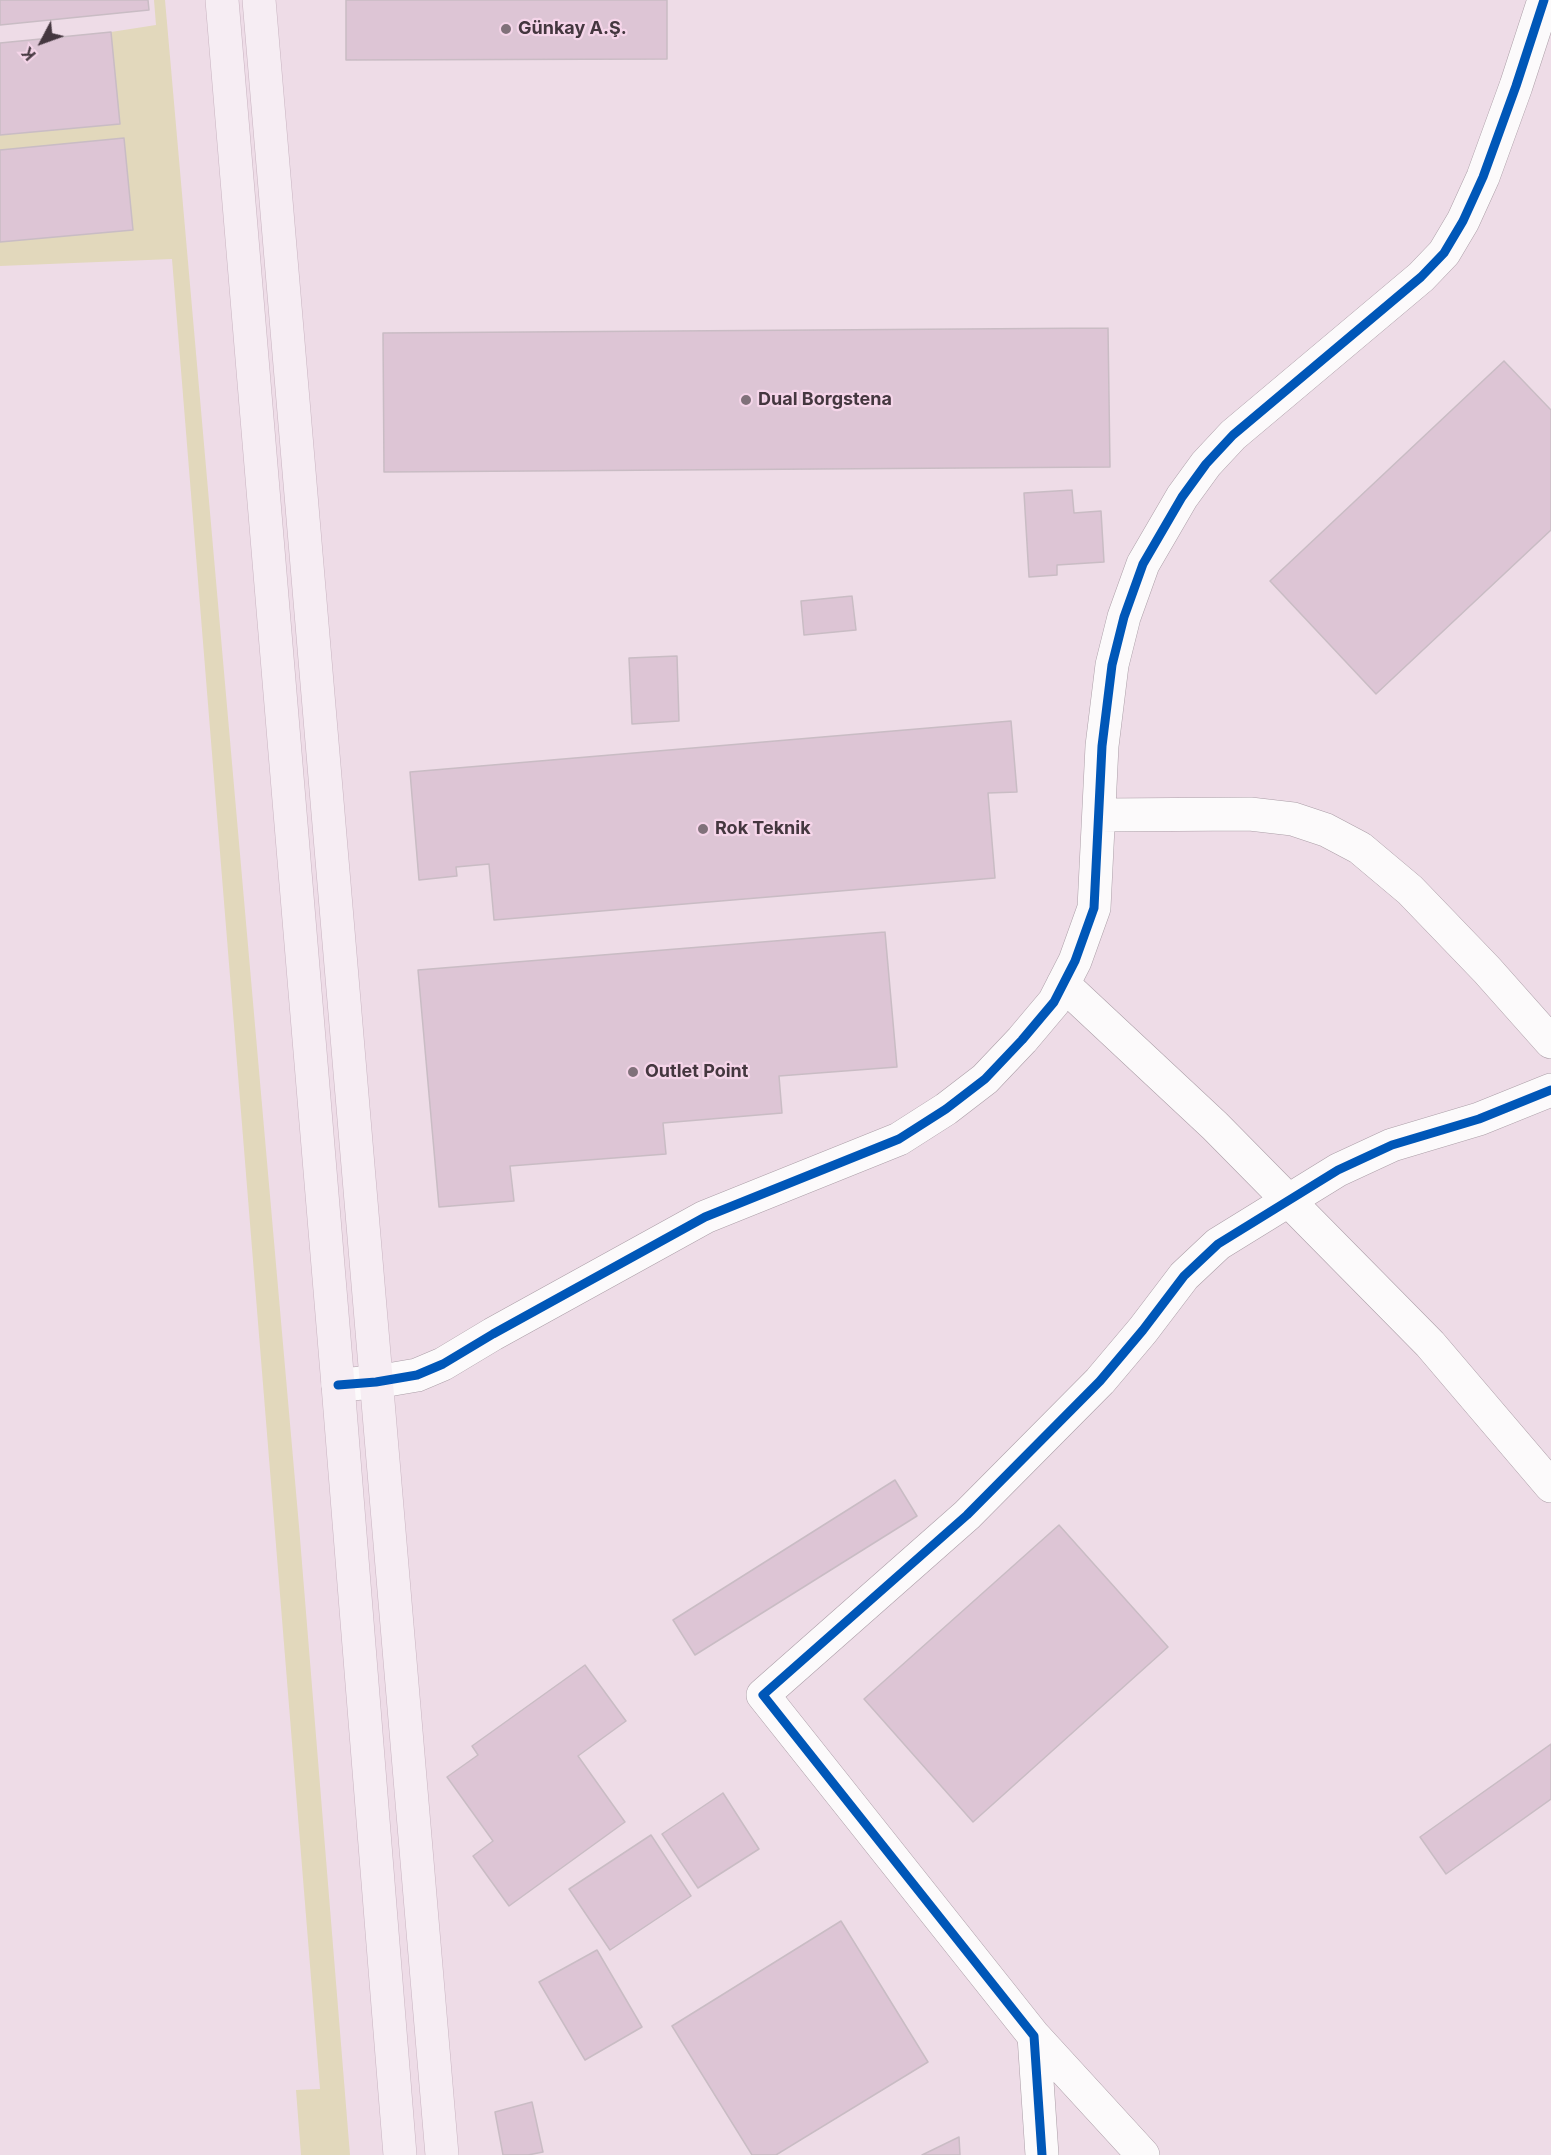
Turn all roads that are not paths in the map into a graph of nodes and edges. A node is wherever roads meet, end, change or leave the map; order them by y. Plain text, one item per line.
1 (222, 0) edge
2 (260, 0) edge
3 (1544, 0) edge
4 (1100, 815) junction
5 (1063, 984) junction
6 (1546, 1027) edge
7 (1551, 1090) edge
8 (1289, 1200) junction
9 (376, 1382) junction
10 (338, 1385) junction
11 (1551, 1486) edge
12 (1034, 2036) junction
13 (400, 2155) edge
14 (442, 2155) edge
15 (1042, 2155) edge
16 (1143, 2155) edge

1 - 10 main road
2 - 9 main road
3 - 4 street
4 - 5 street
4 - 6 street
5 - 8 street
5 - 9 street
7 - 8 street
8 - 11 street
8 - 12 street
9 - 10 street
9 - 14 main road
10 - 13 main road
12 - 15 street
12 - 16 street

